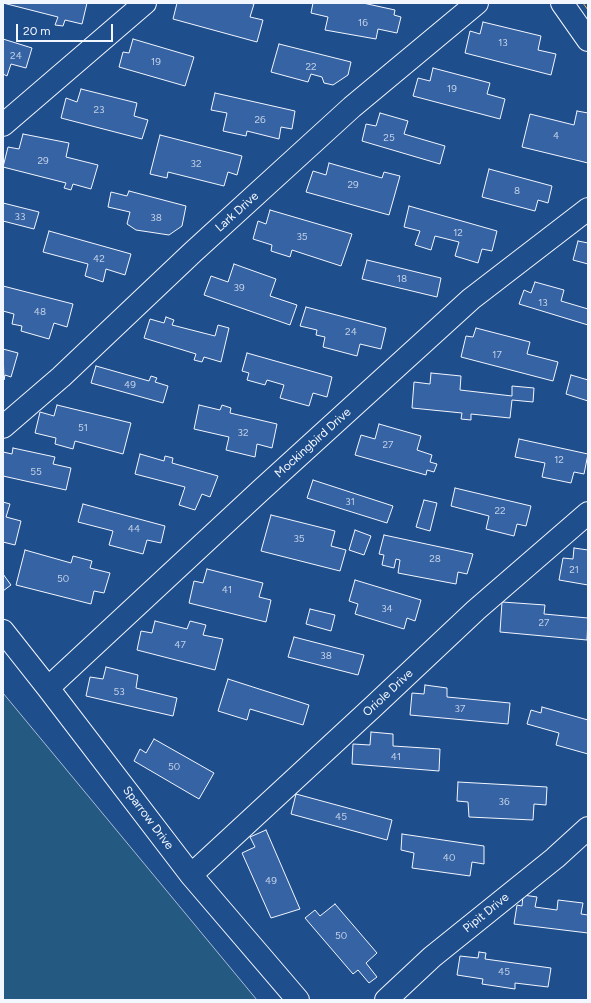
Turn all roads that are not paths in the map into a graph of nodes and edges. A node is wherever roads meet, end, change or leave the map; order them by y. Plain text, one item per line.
1 (145, 3) edge
2 (477, 3) edge
3 (562, 3) edge
4 (588, 40) edge
5 (3, 125) edge
6 (588, 209) edge
7 (3, 427) edge
8 (588, 513) edge
9 (3, 631) edge
10 (48, 688) junction
11 (588, 828) edge
12 (191, 875) junction
13 (298, 1000) edge
14 (386, 1000) edge

1 - 5 street
2 - 7 street, Lark Drive
3 - 4 street
6 - 10 street, Mockingbird Drive
8 - 12 street, Oriole Drive
9 - 10 street, Sparrow Drive
10 - 12 street, Sparrow Drive
11 - 14 street, Pipit Drive
12 - 13 street, Sparrow Drive

